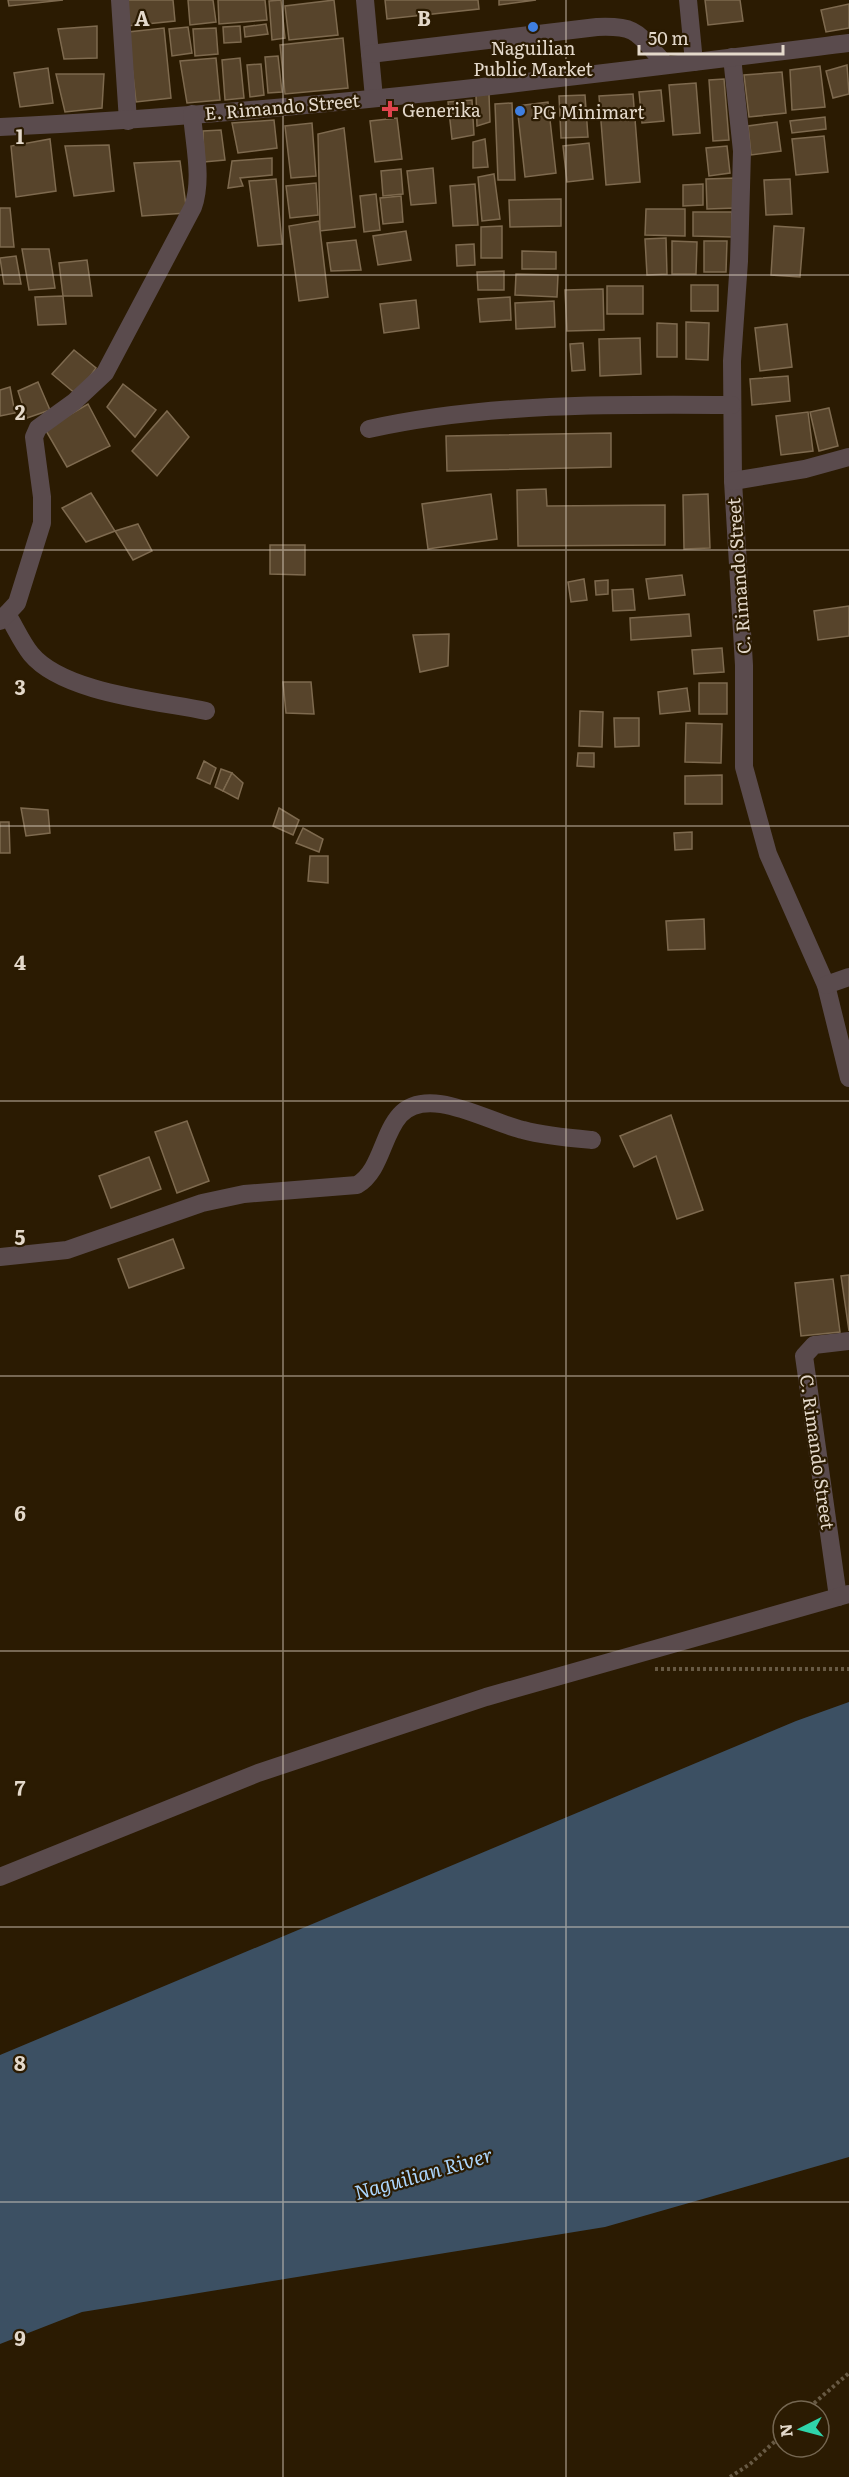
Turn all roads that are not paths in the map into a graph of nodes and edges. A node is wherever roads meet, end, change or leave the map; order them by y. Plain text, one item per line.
1 (120, 0) edge
2 (365, 0) edge
3 (688, 0) edge
4 (849, 43) edge
5 (370, 54) junction
6 (732, 57) junction
7 (694, 62) junction
8 (666, 65) junction
9 (374, 98) junction
10 (192, 114) junction
11 (128, 121) junction
12 (0, 127) edge
13 (732, 405) junction
14 (369, 429) dead end
15 (849, 457) edge
16 (733, 481) junction
17 (4, 618) edge
18 (206, 711) dead end
19 (849, 977) edge
20 (826, 984) junction
21 (849, 1078) edge
22 (591, 1140) dead end
23 (0, 1257) edge
24 (849, 1341) edge
25 (844, 1596) edge
26 (0, 1877) edge

1 - 11 street
2 - 5 street
3 - 7 street
4 - 6 street, E. Rimando Street
5 - 8 street
5 - 9 street
6 - 7 street, E. Rimando Street
6 - 13 street, C. Rimando Street
7 - 8 street, E. Rimando Street
8 - 9 street, E. Rimando Street
9 - 10 street, E. Rimando Street
10 - 11 street, E. Rimando Street
10 - 17 street
11 - 12 street, E. Rimando Street
13 - 14 street
13 - 16 street, C. Rimando Street
15 - 16 street
16 - 20 street, C. Rimando Street
17 - 18 street
19 - 20 street
20 - 21 street, C. Rimando Street
22 - 23 street
24 - 25 street, C. Rimando Street
25 - 26 street

